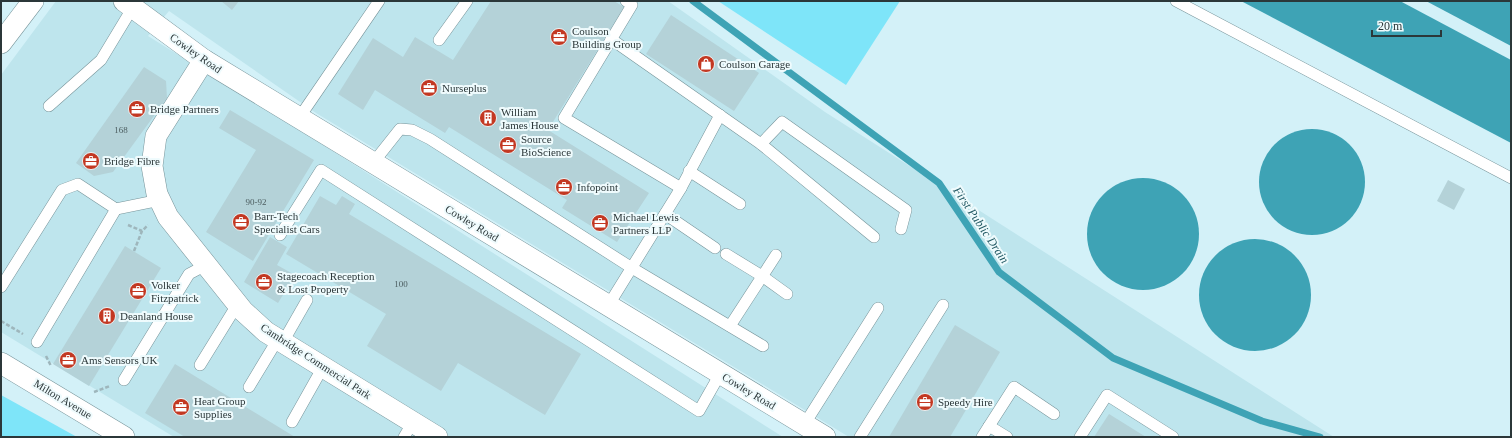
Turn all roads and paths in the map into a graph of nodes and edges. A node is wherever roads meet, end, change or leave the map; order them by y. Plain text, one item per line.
1 (33, 1) edge
2 (379, 1) edge
3 (467, 1) edge
4 (626, 1) edge
5 (1176, 1) edge
6 (129, 4) edge
7 (612, 39) junction
8 (439, 40) dead end
9 (1, 43) edge
10 (204, 60) junction
11 (49, 106) dead end
12 (720, 115) junction
13 (299, 118) junction
14 (761, 144) junction
15 (373, 163) junction
16 (689, 171) junction
17 (1511, 178) edge
18 (681, 188) junction
19 (162, 204) junction
20 (740, 204) dead end
21 (116, 209) junction
22 (665, 214) junction
23 (900, 229) dead end
24 (280, 235) dead end
25 (874, 237) dead end
26 (715, 248) dead end
27 (134, 251) dead end
28 (726, 254) dead end
29 (776, 256) dead end
30 (206, 265) junction
31 (632, 268) junction
32 (762, 276) junction
33 (1, 287) edge
34 (787, 294) dead end
35 (307, 300) dead end
36 (237, 305) junction
37 (943, 305) dead end
38 (608, 306) junction
39 (878, 308) dead end
40 (730, 326) junction
41 (281, 341) junction
42 (37, 342) dead end
43 (763, 346) dead end
44 (1, 363) edge
45 (200, 365) dead end
46 (323, 367) junction
47 (720, 374) junction
48 (124, 380) joint
49 (249, 387) dead end
50 (90, 394) dead end
51 (1054, 414) dead end
52 (292, 422) dead end
53 (804, 425) junction
54 (989, 426) junction
55 (409, 430) edge
56 (124, 437) edge
57 (437, 437) edge
58 (825, 437) edge
59 (860, 437) edge
60 (982, 437) edge
61 (1007, 437) edge
62 (1080, 437) edge
63 (1173, 437) edge

1 - 9 street
2 - 13 lane
3 - 8 lane
4 - 7 lane
5 - 17 lane
6 - 10 street, Cowley Road
6 - 11 lane
7 - 12 lane
7 - 18 lane
10 - 13 street, Cowley Road
10 - 19 street, Cambridge Commercial Park
12 - 14 lane
12 - 16 lane
13 - 15 street, Cowley Road
14 - 23 lane
14 - 25 lane
15 - 31 lane
15 - 38 street, Cowley Road
16 - 18 lane
16 - 20 lane
18 - 22 lane
19 - 21 lane
19 - 27 path
19 - 30 street, Cambridge Commercial Park
21 - 33 lane
21 - 42 lane
22 - 26 lane
22 - 31 lane
24 - 47 lane
28 - 32 lane
29 - 32 lane
30 - 36 street, Cambridge Commercial Park
30 - 48 lane
31 - 38 lane
31 - 40 lane
32 - 34 lane
32 - 40 lane
35 - 41 lane
36 - 41 street, Cambridge Commercial Park
36 - 45 lane
37 - 59 lane
38 - 47 street, Cowley Road
39 - 53 lane
40 - 43 lane
41 - 46 street, Cambridge Commercial Park
41 - 49 lane
44 - 56 street, Milton Avenue
46 - 52 lane
46 - 55 street, Cambridge Commercial Park
47 - 53 street, Cowley Road
48 - 50 path
51 - 54 lane
53 - 58 street, Cowley Road
54 - 60 lane
54 - 61 lane
55 - 57 street, Cambridge Commercial Park
62 - 63 lane

